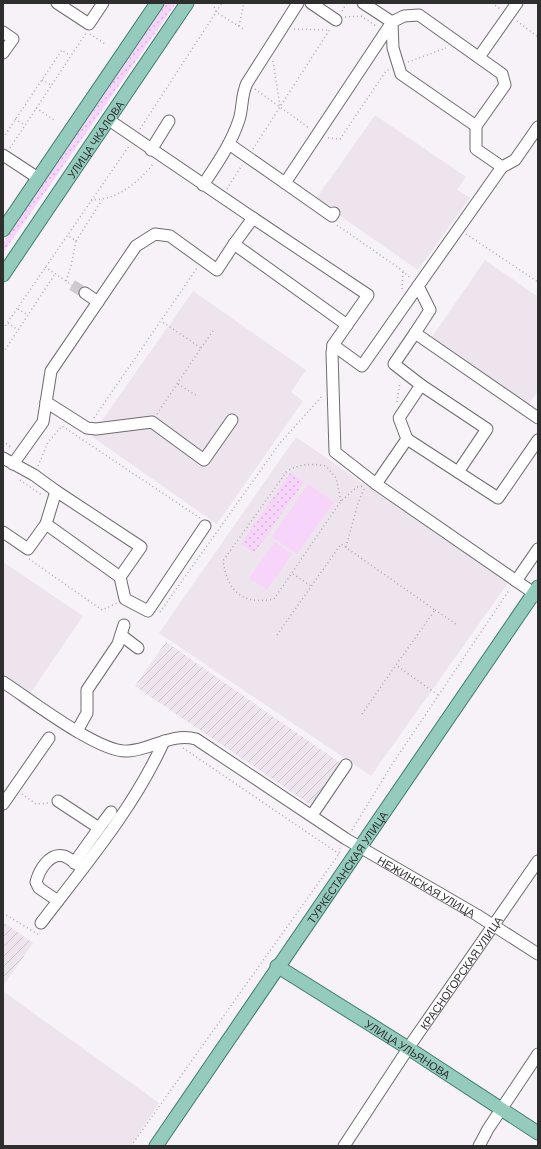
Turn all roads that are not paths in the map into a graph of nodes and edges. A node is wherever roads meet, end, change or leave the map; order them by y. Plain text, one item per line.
1 (57, 3) edge
2 (103, 3) edge
3 (157, 3) edge
4 (187, 3) edge
5 (298, 3) edge
6 (311, 3) edge
7 (363, 3) edge
8 (517, 3) edge
9 (337, 19) road end
10 (392, 22) junction
11 (3, 32) edge
12 (3, 53) edge
13 (479, 57) junction
14 (109, 120) junction
15 (170, 121) dead end
16 (476, 126) junction
17 (538, 127) edge
18 (229, 144) junction
19 (155, 153) junction
20 (4, 155) edge
21 (502, 168) junction
22 (38, 178) junction
23 (286, 183) junction
24 (203, 185) junction
25 (334, 213) dead end
26 (253, 218) junction
27 (3, 230) edge
28 (234, 244) junction
29 (5, 269) edge
30 (418, 286) junction
31 (85, 293) tunnel mouth
32 (98, 302) junction
33 (347, 325) junction
34 (415, 333) junction
35 (333, 345) junction
36 (421, 385) junction
37 (46, 402) junction
38 (538, 418) edge
39 (232, 420) dead end
40 (407, 439) junction
41 (538, 440) edge
42 (8, 461) edge
43 (458, 472) junction
44 (376, 484) junction
45 (56, 491) junction
46 (46, 524) junction
47 (206, 524) road end
48 (3, 532) edge
49 (538, 549) edge
50 (120, 577) junction
51 (516, 581) junction
52 (537, 592) edge
53 (138, 648) dead end
54 (3, 682) edge
55 (77, 731) junction
56 (49, 738) dead end
57 (164, 741) junction
58 (346, 765) dead end
59 (58, 801) road end
60 (3, 804) edge
61 (111, 812) dead end
62 (312, 815) junction
63 (99, 828) junction
64 (360, 847) junction
65 (538, 861) edge
66 (79, 866) junction
67 (58, 901) junction
68 (41, 923) dead end
69 (494, 925) junction
70 (538, 954) edge
71 (278, 966) junction
72 (408, 1048) junction
73 (538, 1054) edge
74 (501, 1108) junction
75 (538, 1133) edge
76 (156, 1146) edge
77 (344, 1146) edge
78 (479, 1146) edge

1 - 2 street
3 - 22 main road
4 - 14 main road, УЛИЦА ЧКАЛОВА
5 - 18 street
6 - 9 street
7 - 10 street
8 - 13 street
10 - 13 street
10 - 16 street
10 - 23 street
11 - 12 street
13 - 16 street
14 - 19 street
14 - 29 main road, УЛИЦА ЧКАЛОВА
15 - 19 street
16 - 21 street
17 - 21 street
18 - 23 street
18 - 24 street
19 - 24 street
20 - 22 street
21 - 30 street
22 - 27 main road
23 - 25 street
24 - 26 street
26 - 28 street
26 - 33 street
28 - 32 street
28 - 33 street
30 - 34 street
30 - 35 street
31 - 32 street
32 - 37 street
33 - 35 street
34 - 36 street
34 - 38 street
35 - 44 street
36 - 40 street
36 - 43 street
37 - 39 street
37 - 42 street
40 - 43 street
40 - 44 street
41 - 43 street
42 - 45 street
44 - 51 street
45 - 46 street
45 - 50 street
46 - 48 street
46 - 50 street
47 - 50 street
49 - 51 street
51 - 52 street
52 - 64 main road, ТУРКЕСТАНСКАЯ УЛИЦА
53 - 55 street
54 - 55 street
55 - 57 street
56 - 60 street
57 - 62 street, НЕЖИНСКАЯ УЛИЦА
57 - 66 street
58 - 62 street
59 - 63 street
61 - 63 street
62 - 64 street, НЕЖИНСКАЯ УЛИЦА
63 - 66 street
64 - 69 street, НЕЖИНСКАЯ УЛИЦА
64 - 71 main road, ТУРКЕСТАНСКАЯ УЛИЦА
65 - 69 street, КРАСНОГОРСКАЯ УЛИЦА
66 - 67 street
66 - 67 street
67 - 68 street
69 - 70 street, НЕЖИНСКАЯ УЛИЦА
69 - 72 street, КРАСНОГОРСКАЯ УЛИЦА
71 - 72 main road, УЛИЦА УЛЬЯНОВА
71 - 76 main road, ТУРКЕСТАНСКАЯ УЛИЦА
72 - 74 main road, УЛИЦА УЛЬЯНОВА
72 - 77 street, КРАСНОГОРСКАЯ УЛИЦА
73 - 74 street
74 - 75 main road, УЛИЦА УЛЬЯНОВА
74 - 78 street

